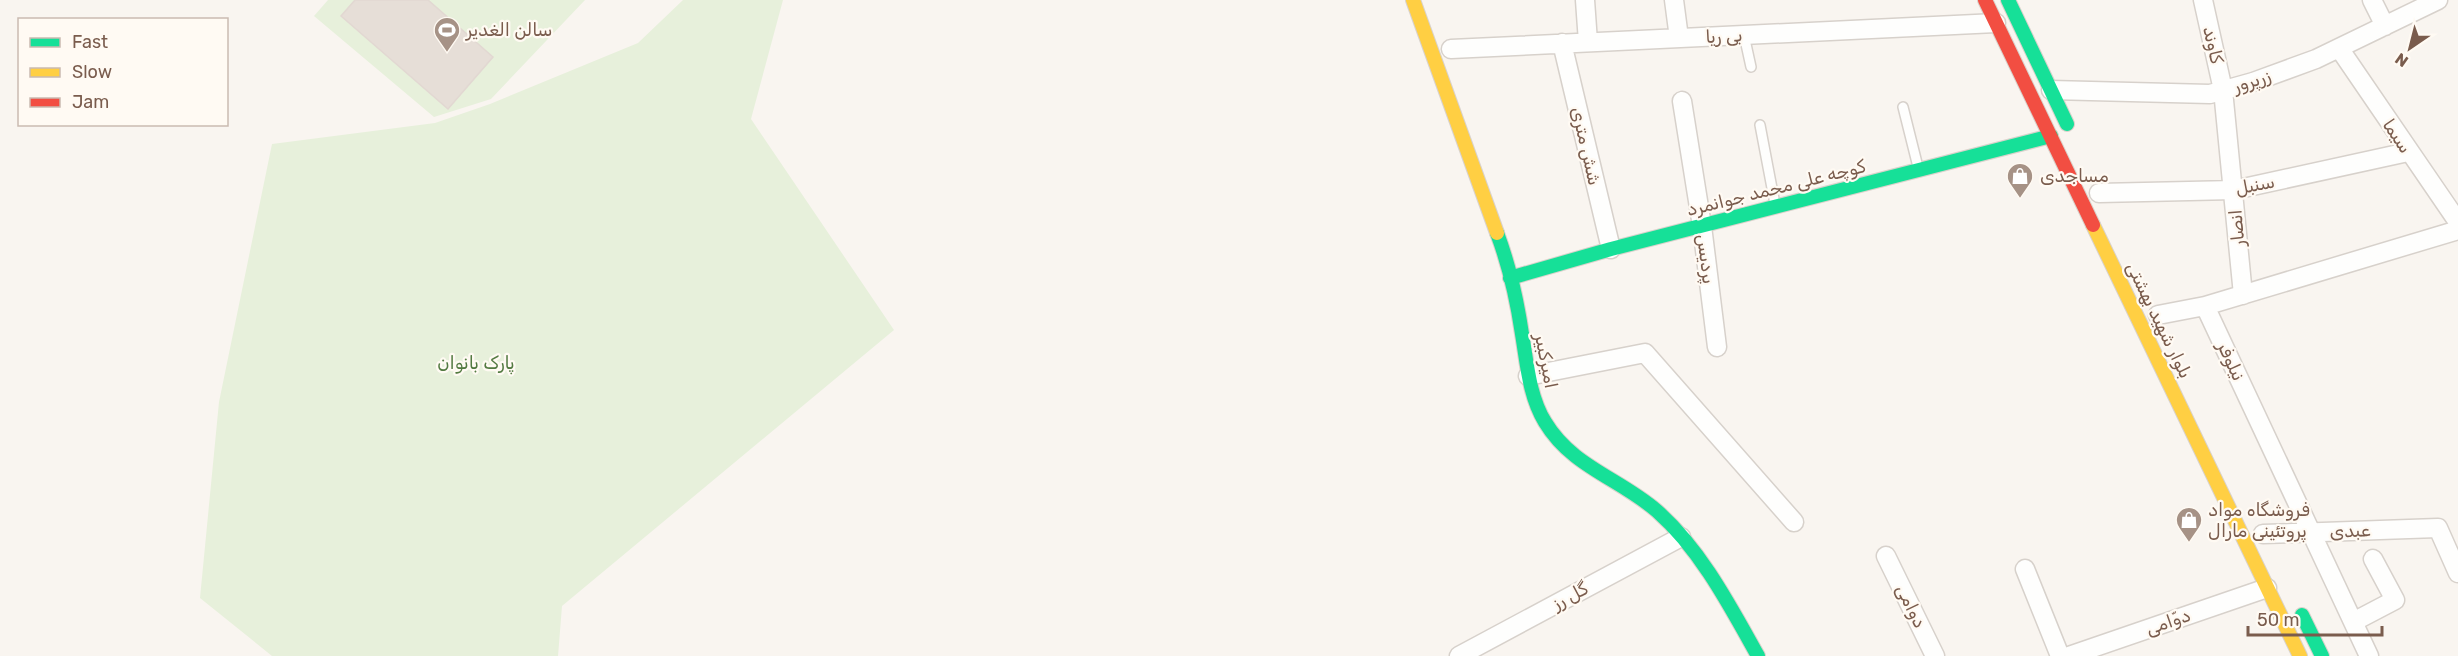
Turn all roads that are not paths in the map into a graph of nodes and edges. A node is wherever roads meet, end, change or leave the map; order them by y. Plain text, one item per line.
1 (1413, 0) edge
2 (1585, 0) edge
3 (1674, 0) edge
4 (1986, 0) edge
5 (2008, 0) edge
6 (2203, 0) edge
7 (2372, 0) edge
8 (2438, 0) edge
9 (1996, 22) junction
10 (2385, 26) junction
11 (1744, 35) junction
12 (1679, 38) junction
13 (1588, 42) junction
14 (1562, 44) junction
15 (2339, 48) junction
16 (1451, 49) dead end
17 (1751, 67) dead end
18 (2051, 90) junction
19 (2223, 90) junction
20 (1682, 101) dead end
21 (1903, 107) dead end
22 (1760, 124) dead end
23 (2051, 136) junction
24 (2075, 141) dead end
25 (2408, 152) junction
26 (1918, 170) junction
27 (2234, 190) junction
28 (2099, 193) dead end
29 (1776, 207) junction
30 (2458, 222) edge
31 (1702, 226) junction
32 (2458, 230) edge
33 (1611, 249) junction
34 (1510, 278) junction
35 (2243, 294) junction
36 (2205, 306) junction
37 (2158, 316) dead end
38 (1717, 347) dead end
39 (1528, 376) junction
40 (1794, 522) dead end
41 (2311, 532) junction
42 (2263, 534) dead end
43 (1681, 537) junction
44 (1886, 556) dead end
45 (2373, 559) dead end
46 (2025, 569) dead end
47 (2458, 573) edge
48 (2267, 588) junction
49 (2297, 605) dead end
50 (2353, 622) junction
51 (2105, 650) edge
52 (1460, 656) edge
53 (1758, 656) edge
54 (1935, 656) edge
55 (2060, 656) edge
56 (2069, 656) edge
57 (2300, 656) edge
58 (2322, 656) edge
59 (2369, 656) edge

1 - 34 street, امیرکبیر
2 - 13 street
3 - 12 street
4 - 9 street, بلوار شهید بهشتی
5 - 18 street
6 - 19 street, کاوند
7 - 10 street
8 - 10 street, زرپرور
9 - 11 street, بی ریا
9 - 23 street, بلوار شهید بهشتی
10 - 15 street, زرپرور
11 - 12 street, بی ریا
11 - 17 lane
12 - 13 street, بی ریا
13 - 14 street, بی ریا
14 - 16 street, بی ریا
14 - 33 street, شش متری
15 - 19 street, زرپرور
15 - 25 street, سیما
18 - 19 street, زرپرور
18 - 24 street
19 - 27 street, انصار
20 - 31 street, پردیس
21 - 26 lane
22 - 29 lane
23 - 26 street, کوچه علی محمد جوانمرد
23 - 48 street, بلوار شهید بهشتی
25 - 27 street, سنبل
25 - 30 street, سیما
26 - 29 street, کوچه علی محمد جوانمرد
27 - 28 street, سنبل
27 - 35 street, انصار
29 - 31 street, کوچه علی محمد جوانمرد
31 - 33 street, کوچه علی محمد جوانمرد
31 - 38 street, پردیس
32 - 35 street
33 - 34 street, کوچه علی محمد جوانمرد
34 - 39 street, امیرکبیر
35 - 36 street
36 - 37 street
36 - 41 street, نیلوفر
39 - 40 street
39 - 43 street, امیرکبیر
41 - 42 street, عبدی
41 - 47 street, عبدی
41 - 50 street, نیلوفر
43 - 52 street, گل رز
43 - 53 street, امیرکبیر
44 - 54 street, دوامی
45 - 50 street
46 - 55 street
48 - 51 street, دوّامی
48 - 57 street, بلوار شهید بهشتی
49 - 58 street
50 - 59 street, نیلوفر
51 - 56 street, دوّامی

